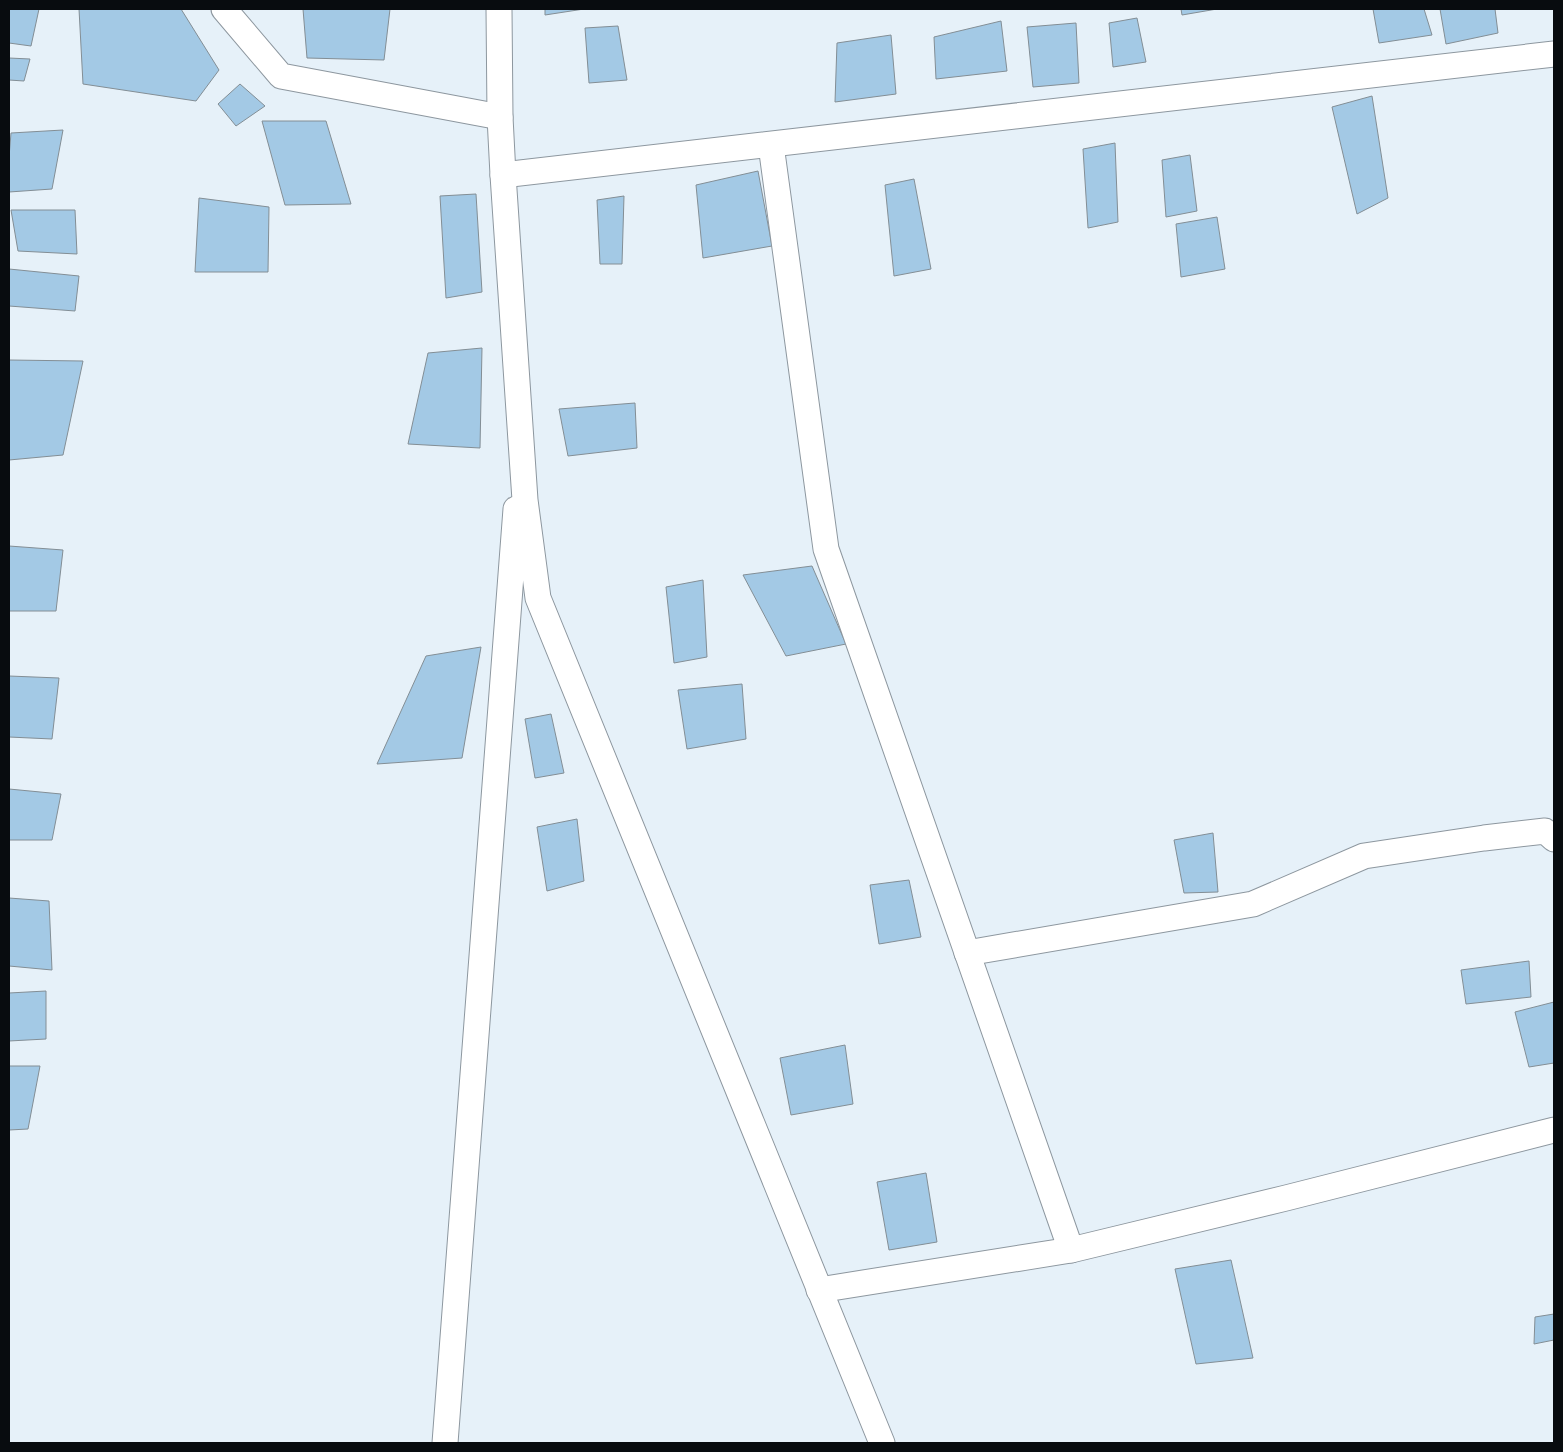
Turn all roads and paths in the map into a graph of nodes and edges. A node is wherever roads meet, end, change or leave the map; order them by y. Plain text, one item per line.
1 (224, 9) edge
2 (499, 9) edge
3 (1554, 54) edge
4 (500, 118) junction
5 (771, 145) junction
6 (503, 175) junction
7 (521, 440) junction
8 (1554, 838) edge
9 (967, 953) junction
10 (1554, 1130) edge
11 (1071, 1250) junction
12 (819, 1290) junction
13 (445, 1443) edge
14 (882, 1443) edge

1 - 4 street
2 - 4 street
3 - 5 street
4 - 6 street
5 - 6 street
5 - 9 street
6 - 7 street
7 - 12 street
7 - 13 street
8 - 9 street
9 - 11 street
10 - 11 street
11 - 12 street
12 - 14 street

